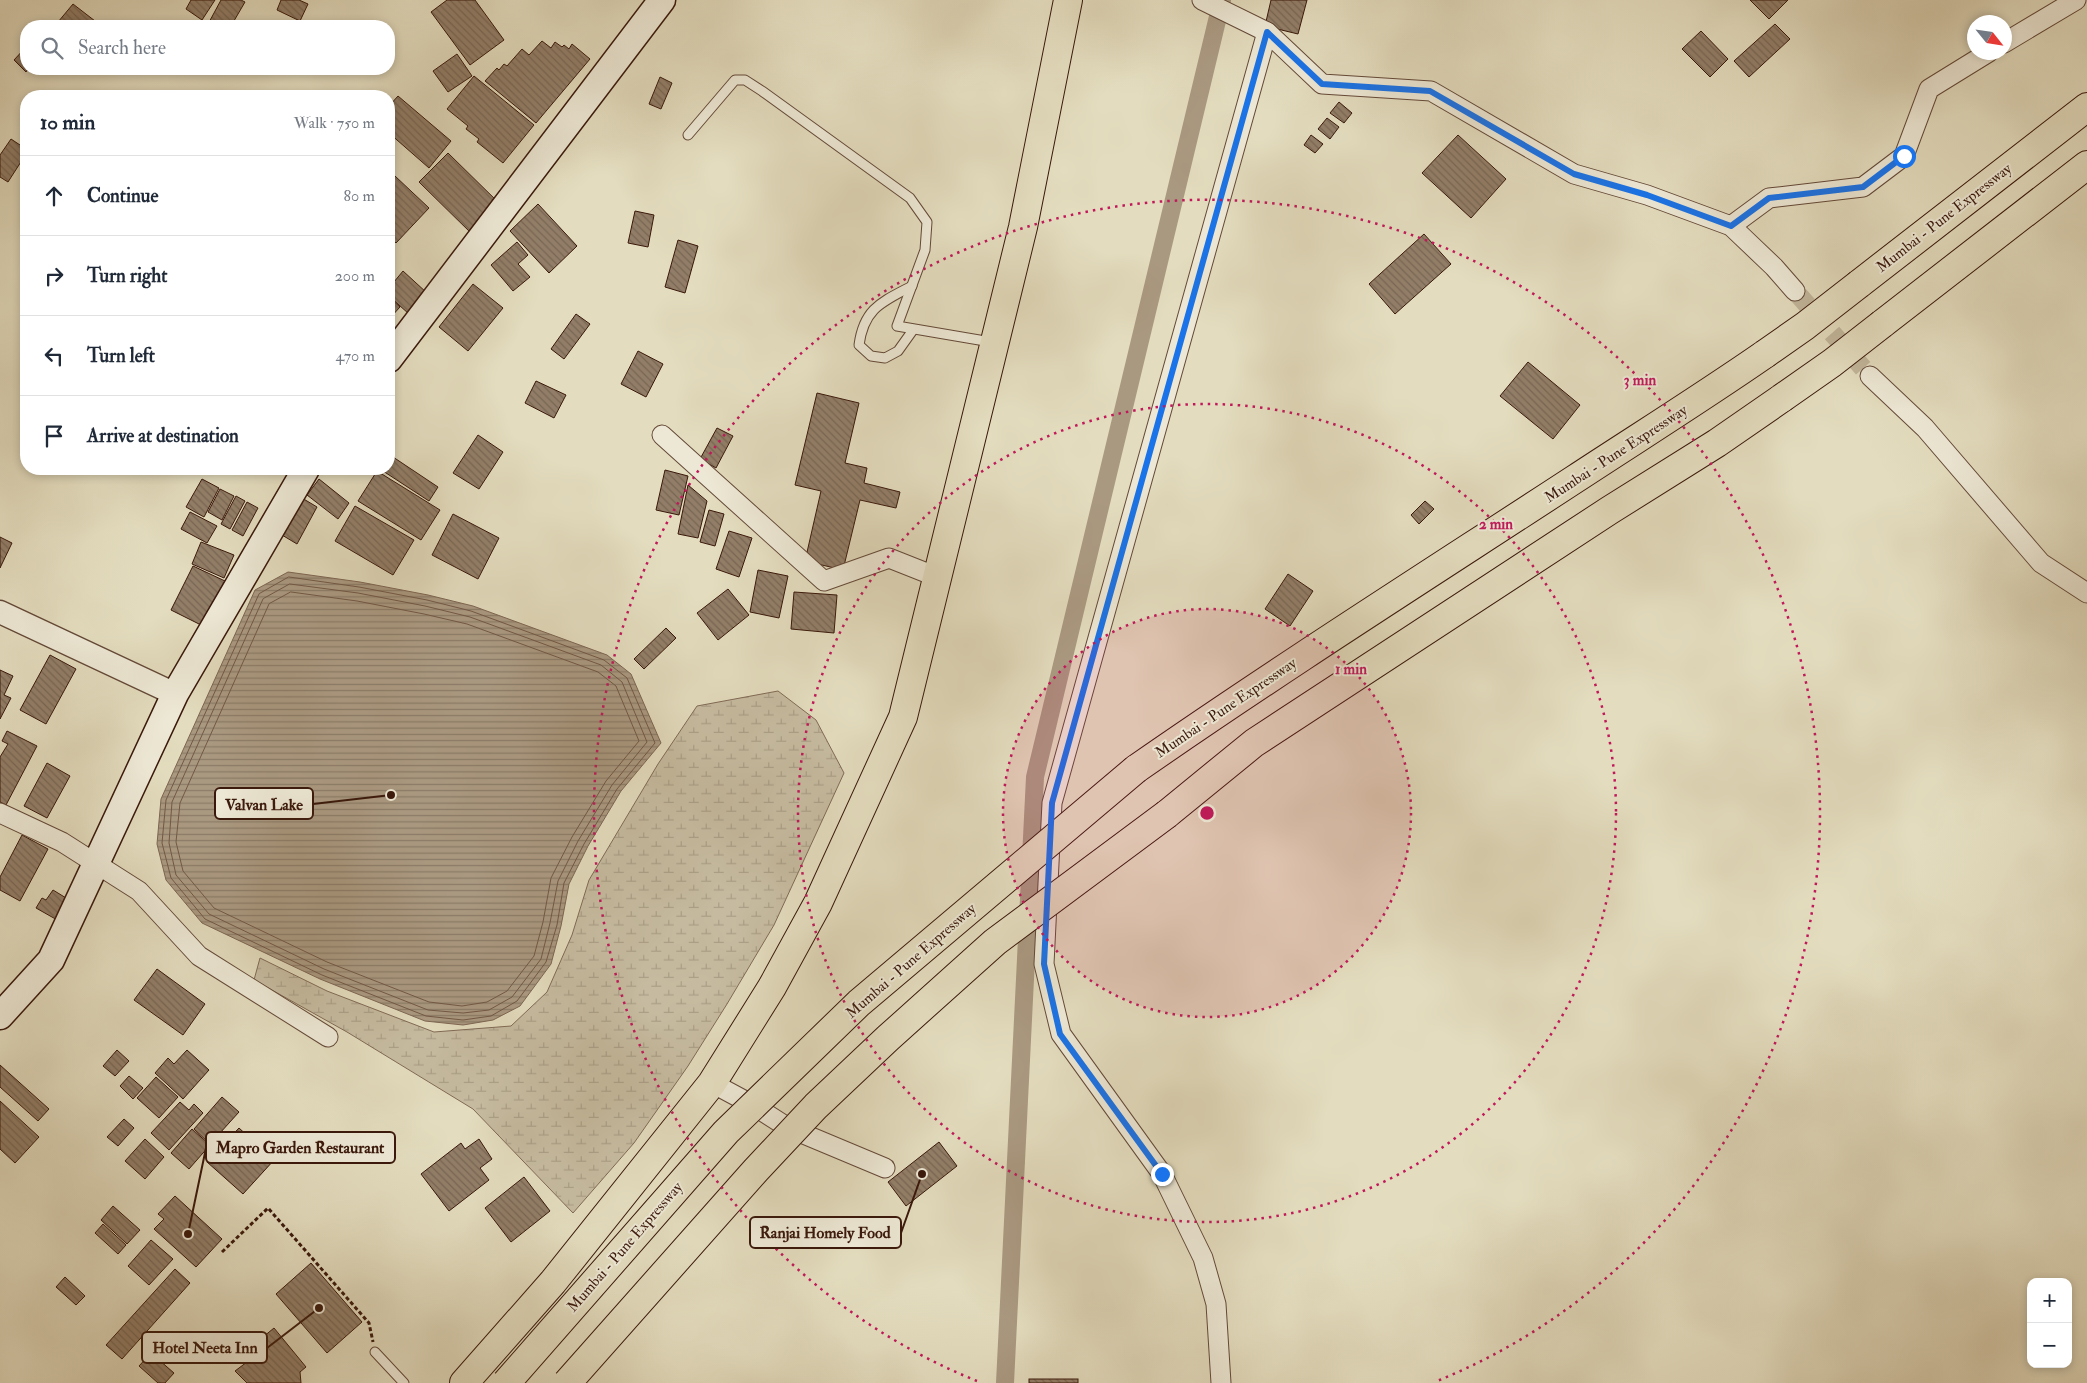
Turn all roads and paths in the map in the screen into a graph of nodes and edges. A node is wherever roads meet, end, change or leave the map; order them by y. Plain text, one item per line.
1 (662, 0) edge
2 (1068, 0) edge
3 (1202, 0) edge
4 (2076, 0) edge
5 (1267, 32) junction
6 (2012, 38) edge
7 (1976, 60) edge
8 (2087, 107) edge
9 (688, 135) dead end
10 (2087, 165) edge
11 (1731, 226) junction
12 (912, 286) junction
13 (1796, 291) tunnel mouth
14 (913, 330) junction
15 (995, 343) junction
16 (395, 351) edge
17 (1870, 376) tunnel mouth
18 (662, 435) dead end
19 (303, 475) edge
20 (937, 577) junction
21 (2087, 593) edge
22 (2, 616) edge
23 (175, 694) junction
24 (0, 813) edge
25 (96, 862) junction
26 (0, 1016) edge
27 (328, 1037) dead end
28 (712, 1083) junction
29 (886, 1168) dead end
30 (222, 1252) dead end
31 (375, 1352) joint
32 (404, 1383) edge
33 (464, 1383) edge
34 (506, 1383) edge
35 (567, 1383) edge
36 (1221, 1383) edge

1 - 16 main road
2 - 15 highway
3 - 5 street
4 - 6 street
5 - 11 street
5 - 36 street
7 - 11 street
8 - 34 highway, Mumbai - Pune Expressway, bridge
9 - 12 lane
10 - 35 highway, bridge
11 - 13 street
12 - 14 lane
12 - 14 lane
14 - 15 lane
15 - 20 highway
17 - 21 street
18 - 20 street
19 - 23 main road
20 - 28 highway
22 - 23 street
23 - 25 main road
24 - 25 street
25 - 26 main road
25 - 27 street
28 - 29 street
28 - 33 highway
30 - 31 path
31 - 32 lane

